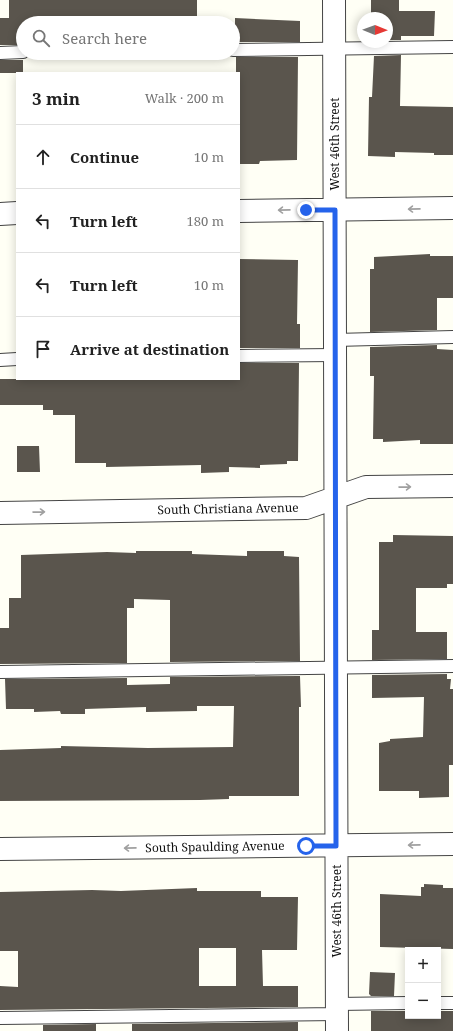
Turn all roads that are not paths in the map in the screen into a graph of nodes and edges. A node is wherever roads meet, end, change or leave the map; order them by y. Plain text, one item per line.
1 (334, 0) edge
2 (453, 47) edge
3 (334, 49) junction
4 (240, 50) edge
5 (16, 52) edge
6 (0, 53) edge
7 (453, 208) edge
8 (335, 210) junction
9 (240, 211) edge
10 (16, 213) edge
11 (0, 214) edge
12 (453, 338) edge
13 (335, 347) junction
14 (240, 356) edge
15 (16, 359) edge
16 (0, 360) edge
17 (453, 486) edge
18 (336, 497) junction
19 (0, 513) edge
20 (453, 666) edge
21 (336, 667) junction
22 (0, 672) edge
23 (453, 844) edge
24 (336, 846) junction
25 (0, 849) edge
26 (441, 1003) edge
27 (453, 1003) edge
28 (405, 1004) edge
29 (337, 1016) edge
30 (0, 1018) edge

1 - 3 street, West 46th Street
2 - 3 lane
3 - 4 lane
3 - 8 street, West 46th Street
5 - 6 lane
7 -> 8 street
8 -> 9 street
8 - 13 street, West 46th Street
10 - 11 street
12 - 13 lane
13 - 14 lane
13 - 18 street, West 46th Street
15 - 16 lane
18 -> 17 street, South Christiana Avenue
19 -> 18 street, South Christiana Avenue
18 - 21 street, West 46th Street
20 - 21 lane
21 - 22 lane
21 - 24 street, West 46th Street
23 -> 24 street, South Spaulding Avenue
24 -> 25 street, South Spaulding Avenue
24 - 29 street, West 46th Street
26 - 27 lane
28 - 29 lane
29 - 30 lane

